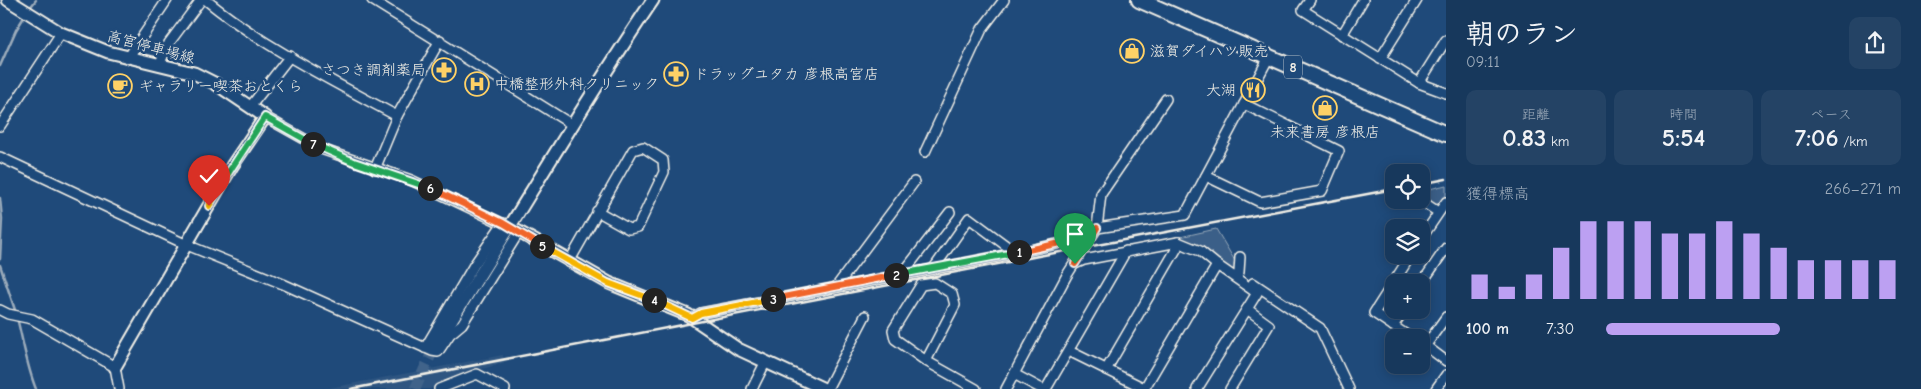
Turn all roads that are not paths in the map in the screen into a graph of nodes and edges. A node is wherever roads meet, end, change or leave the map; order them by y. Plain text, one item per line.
1 (8, 0) edge
2 (167, 0) edge
3 (200, 0) edge
4 (206, 0) edge
5 (653, 0) edge
6 (1004, 0) edge
7 (1139, 0) edge
8 (1310, 0) edge
9 (1363, 0) edge
10 (1417, 0) edge
11 (378, 1) edge
12 (61, 33) junction
13 (1342, 34) junction
14 (440, 40) junction
15 (1446, 40) edge
16 (290, 56) junction
17 (1269, 57) junction
18 (128, 58) junction
19 (1380, 59) junction
20 (159, 65) junction
21 (1419, 83) junction
22 (1446, 93) edge
23 (1166, 100) dead end
24 (1244, 104) junction
25 (250, 107) junction
26 (397, 116) junction
27 (265, 117) junction
28 (571, 124) junction
29 (0, 126) edge
30 (1446, 134) edge
31 (925, 152) dead end
32 (0, 156) edge
33 (375, 169) junction
34 (1206, 176) junction
35 (914, 182) dead end
36 (1446, 202) edge
37 (1430, 207) edge
38 (597, 211) junction
39 (950, 212) dead end
40 (1438, 212) junction
41 (1430, 225) edge
42 (511, 228) junction
43 (1097, 228) junction
44 (1178, 242) junction
45 (187, 245) junction
46 (1446, 248) edge
47 (1126, 251) junction
48 (1016, 253) junction
49 (1240, 257) dead end
50 (569, 262) junction
51 (1075, 264) junction
52 (1217, 264) junction
53 (1405, 264) edge
54 (934, 268) junction
55 (903, 274) junction
56 (1428, 274) edge
57 (1237, 275) junction
58 (836, 287) junction
59 (1247, 309) junction
60 (0, 310) edge
61 (865, 316) dead end
62 (1446, 317) edge
63 (692, 318) junction
64 (1398, 319) edge
65 (1393, 326) junction
66 (1398, 329) edge
67 (1430, 336) edge
68 (436, 344) tunnel mouth
69 (425, 348) junction
70 (1430, 349) edge
71 (1069, 351) junction
72 (926, 361) junction
73 (1446, 361) edge
74 (765, 363) junction
75 (115, 368) junction
76 (1106, 370) junction
77 (1014, 374) junction
78 (1446, 376) edge
79 (1438, 388) edge
80 (119, 389) edge
81 (439, 389) edge
82 (506, 389) edge
83 (752, 389) edge
84 (825, 389) edge
85 (976, 389) edge
86 (1006, 389) edge
87 (1042, 389) edge
88 (1046, 389) edge
89 (1144, 389) edge
90 (1197, 389) edge
91 (1230, 389) edge
92 (1349, 389) edge

1 - 12 main road, 高宮停車場線
2 - 18 street
3 - 20 street
4 - 16 street
5 - 28 main road
6 - 31 street
7 - 17 highway, 8
8 - 13 street
9 - 13 street
10 - 19 street
11 - 14 street
12 - 18 main road, 高宮停車場線
12 - 29 street
13 - 19 street
14 - 26 street
14 - 28 street
15 - 21 street
16 - 25 street
16 - 26 street
17 - 24 street
17 - 30 highway, 8
18 - 20 main road, 高宮停車場線
19 - 21 street
20 - 25 main road, 高宮停車場線
21 - 22 street
23 - 43 street
24 - 34 street
24 - 34 street
25 - 27 main road, 高宮停車場線
26 - 33 street
27 - 33 street
27 - 45 main road
28 - 42 main road
32 - 45 street
33 - 42 street
34 - 43 street
35 - 58 street
36 - 40 street
37 - 40 street
38 - 38 street
38 - 50 street
39 - 55 street
40 - 41 street
42 - 50 main road
42 - 68 main road
42 - 69 street
42 - 69 street
43 - 48 street
43 - 51 street
44 - 47 street
44 - 52 street
44 - 76 street
45 - 69 street
45 - 75 main road
46 - 56 street
47 - 51 street
47 - 71 street
48 - 54 street
48 - 54 street
49 - 57 street
50 - 63 main road
51 - 77 street
52 - 57 street
52 - 89 street
53 - 65 street
54 - 55 street
55 - 58 street
57 - 59 street
57 - 92 street
58 - 63 street
59 - 90 street
59 - 91 street
60 - 75 street
61 - 84 street
62 - 67 street
63 - 74 main road
64 - 65 street
65 - 66 street
70 - 73 street
71 - 76 street
71 - 88 street
72 - 72 street
72 - 85 street
74 - 83 street
74 - 84 main road
75 - 80 street
76 - 89 street
77 - 86 street
77 - 87 street
78 - 79 street
81 - 82 street

